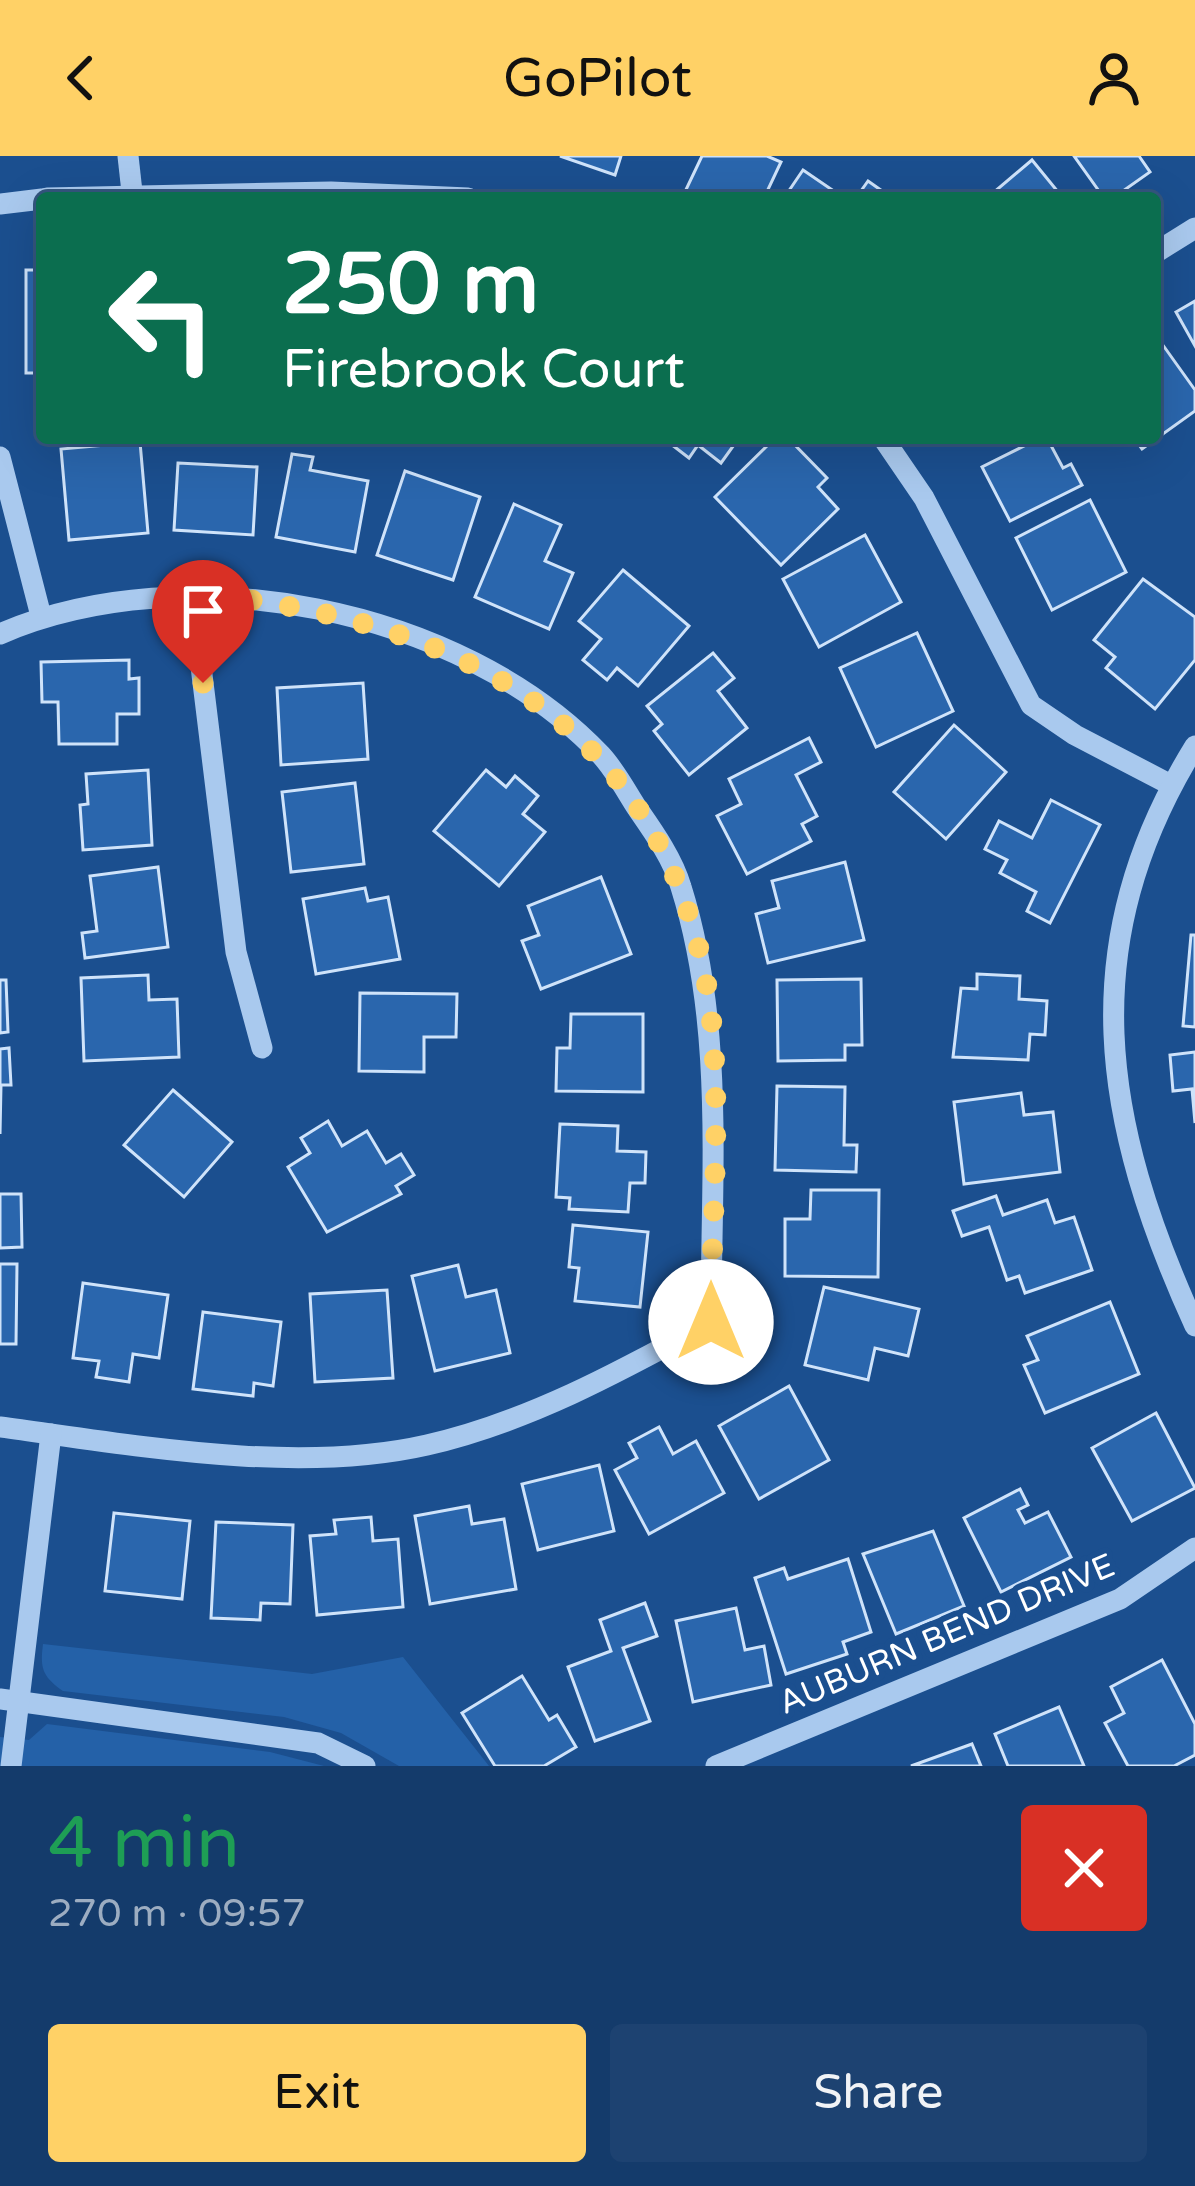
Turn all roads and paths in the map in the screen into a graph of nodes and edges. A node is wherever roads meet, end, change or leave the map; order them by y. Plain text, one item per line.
1 (128, 156) edge
2 (132, 192) edge
3 (36, 199) edge
4 (0, 204) edge
5 (1195, 229) edge
6 (1161, 249) edge
7 (890, 444) edge
8 (0, 457) edge
9 (192, 593) junction
10 (40, 616) junction
11 (0, 634) edge
12 (1195, 746) edge
13 (1171, 784) junction
14 (262, 1048) dead end
15 (1194, 1321) edge
16 (0, 1427) edge
17 (50, 1434) junction
18 (1195, 1548) edge
19 (9, 1700) edge
20 (11, 1766) edge
21 (365, 1766) edge
22 (716, 1766) edge

1 - 2 street
3 - 4 street
5 - 6 street
7 - 13 street
8 - 10 street
9 - 10 street
9 - 14 street
9 - 17 street
10 - 11 street
12 - 13 street
13 - 15 street
16 - 17 street
17 - 19 street
18 - 22 street, AUBURN BEND DRIVE
19 - 20 street
19 - 21 street

